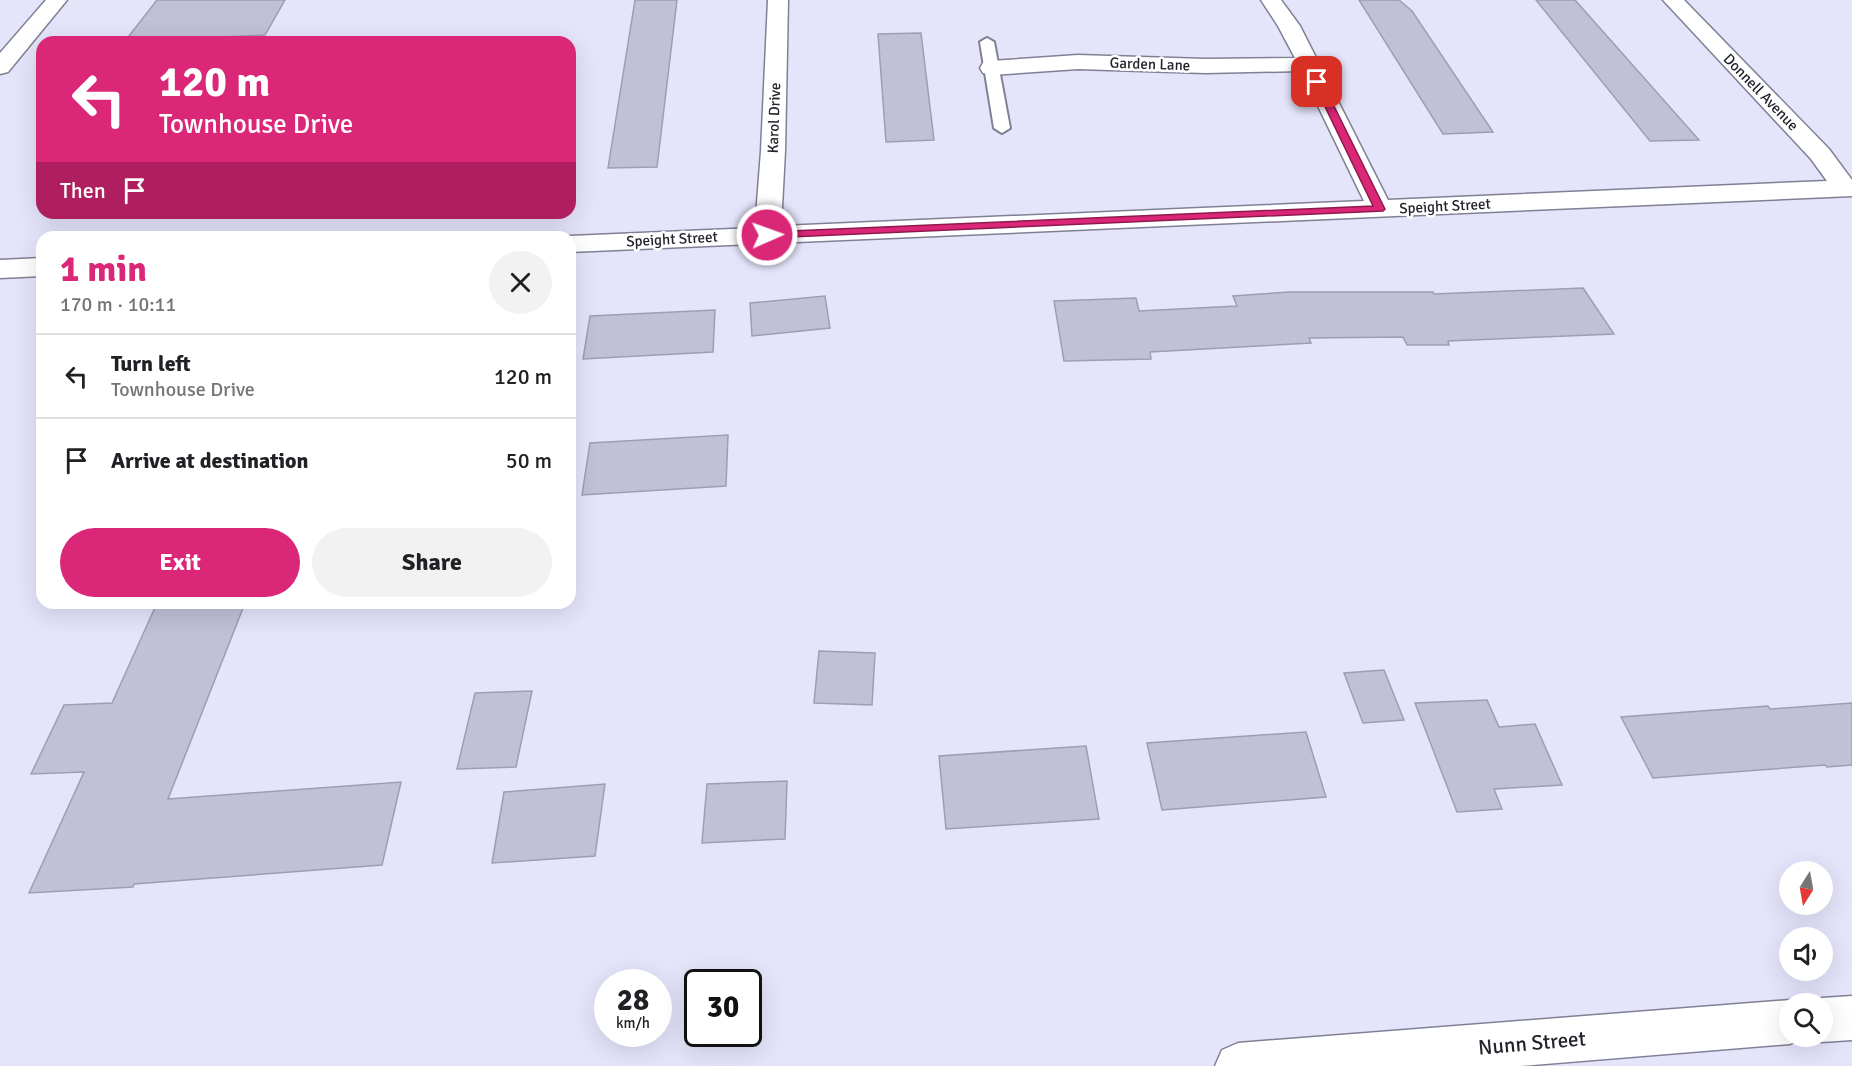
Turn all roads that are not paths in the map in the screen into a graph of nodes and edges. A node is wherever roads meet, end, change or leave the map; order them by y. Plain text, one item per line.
1 (57, 0) edge
2 (778, 0) edge
3 (1271, 0) edge
4 (1672, 0) edge
5 (987, 42) dead end
6 (1309, 64) junction
7 (0, 67) edge
8 (991, 68) junction
9 (1002, 128) dead end
10 (1848, 188) edge
11 (1380, 209) junction
12 (767, 235) junction
13 (576, 244) edge
14 (36, 267) edge
15 (0, 269) edge
16 (1852, 1018) edge
17 (1833, 1019) edge
18 (1779, 1023) edge
19 (1238, 1066) edge

1 - 7 street
2 - 12 street, Karol Drive
3 - 6 street
4 - 10 street, Donnell Avenue
5 - 8 lane
6 - 8 street, Garden Lane
6 - 11 street
8 - 9 lane
10 - 11 street, Speight Street
11 - 12 street, Speight Street
12 - 13 street, Speight Street
14 - 15 street
16 - 17 street
18 - 19 street, Nunn Street

